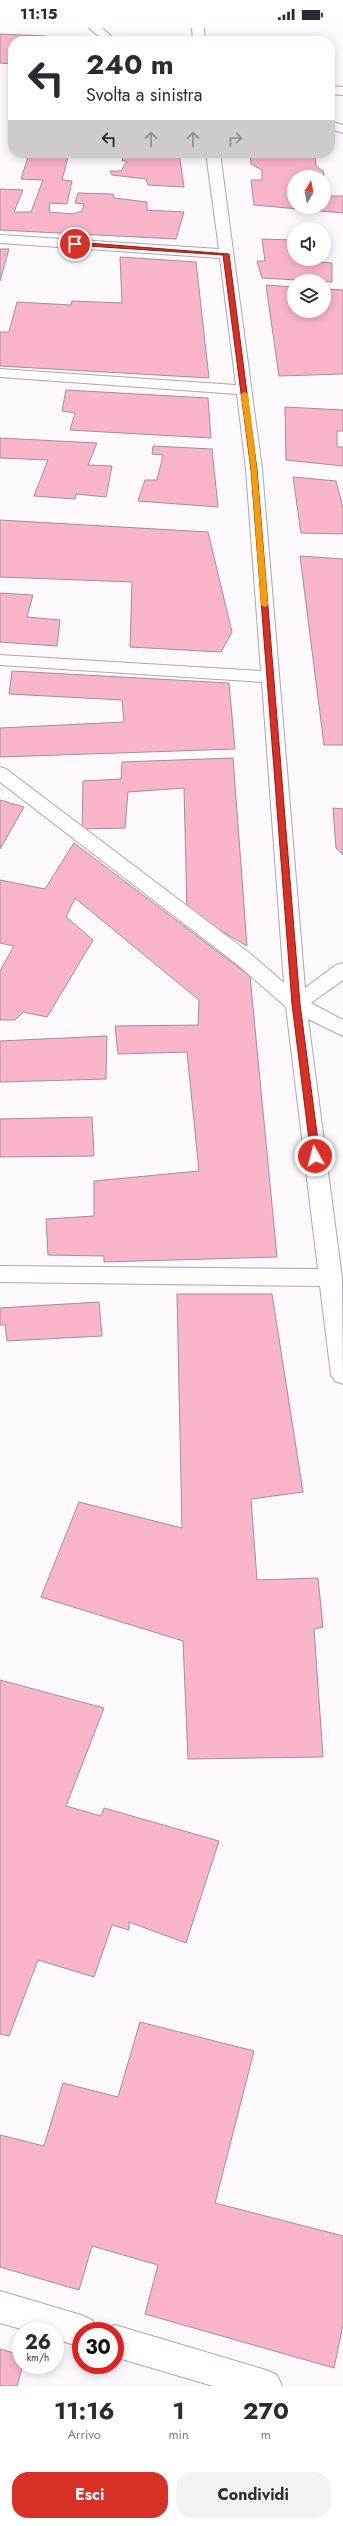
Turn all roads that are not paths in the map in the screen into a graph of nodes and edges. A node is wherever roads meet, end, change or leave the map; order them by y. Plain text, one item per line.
1 (95, 28) edge
2 (105, 36) edge
3 (214, 158) edge
4 (0, 239) edge
5 (226, 254) junction
6 (0, 373) edge
7 (244, 390) junction
8 (0, 660) edge
9 (270, 677) junction
10 (0, 773) edge
11 (343, 970) edge
12 (296, 1004) junction
13 (343, 1029) edge
14 (0, 1274) edge
15 (331, 1278) junction
16 (343, 1375) edge
17 (0, 2307) edge
18 (72, 2328) edge
19 (124, 2344) edge
20 (266, 2386) edge

1 - 2 street
3 - 5 street
4 - 5 street
5 - 7 street
6 - 7 street
7 - 9 street
8 - 9 street
9 - 12 street
10 - 12 street
11 - 12 street
12 - 13 street
12 - 15 street
14 - 15 street
15 - 16 street
17 - 18 street
19 - 20 street

